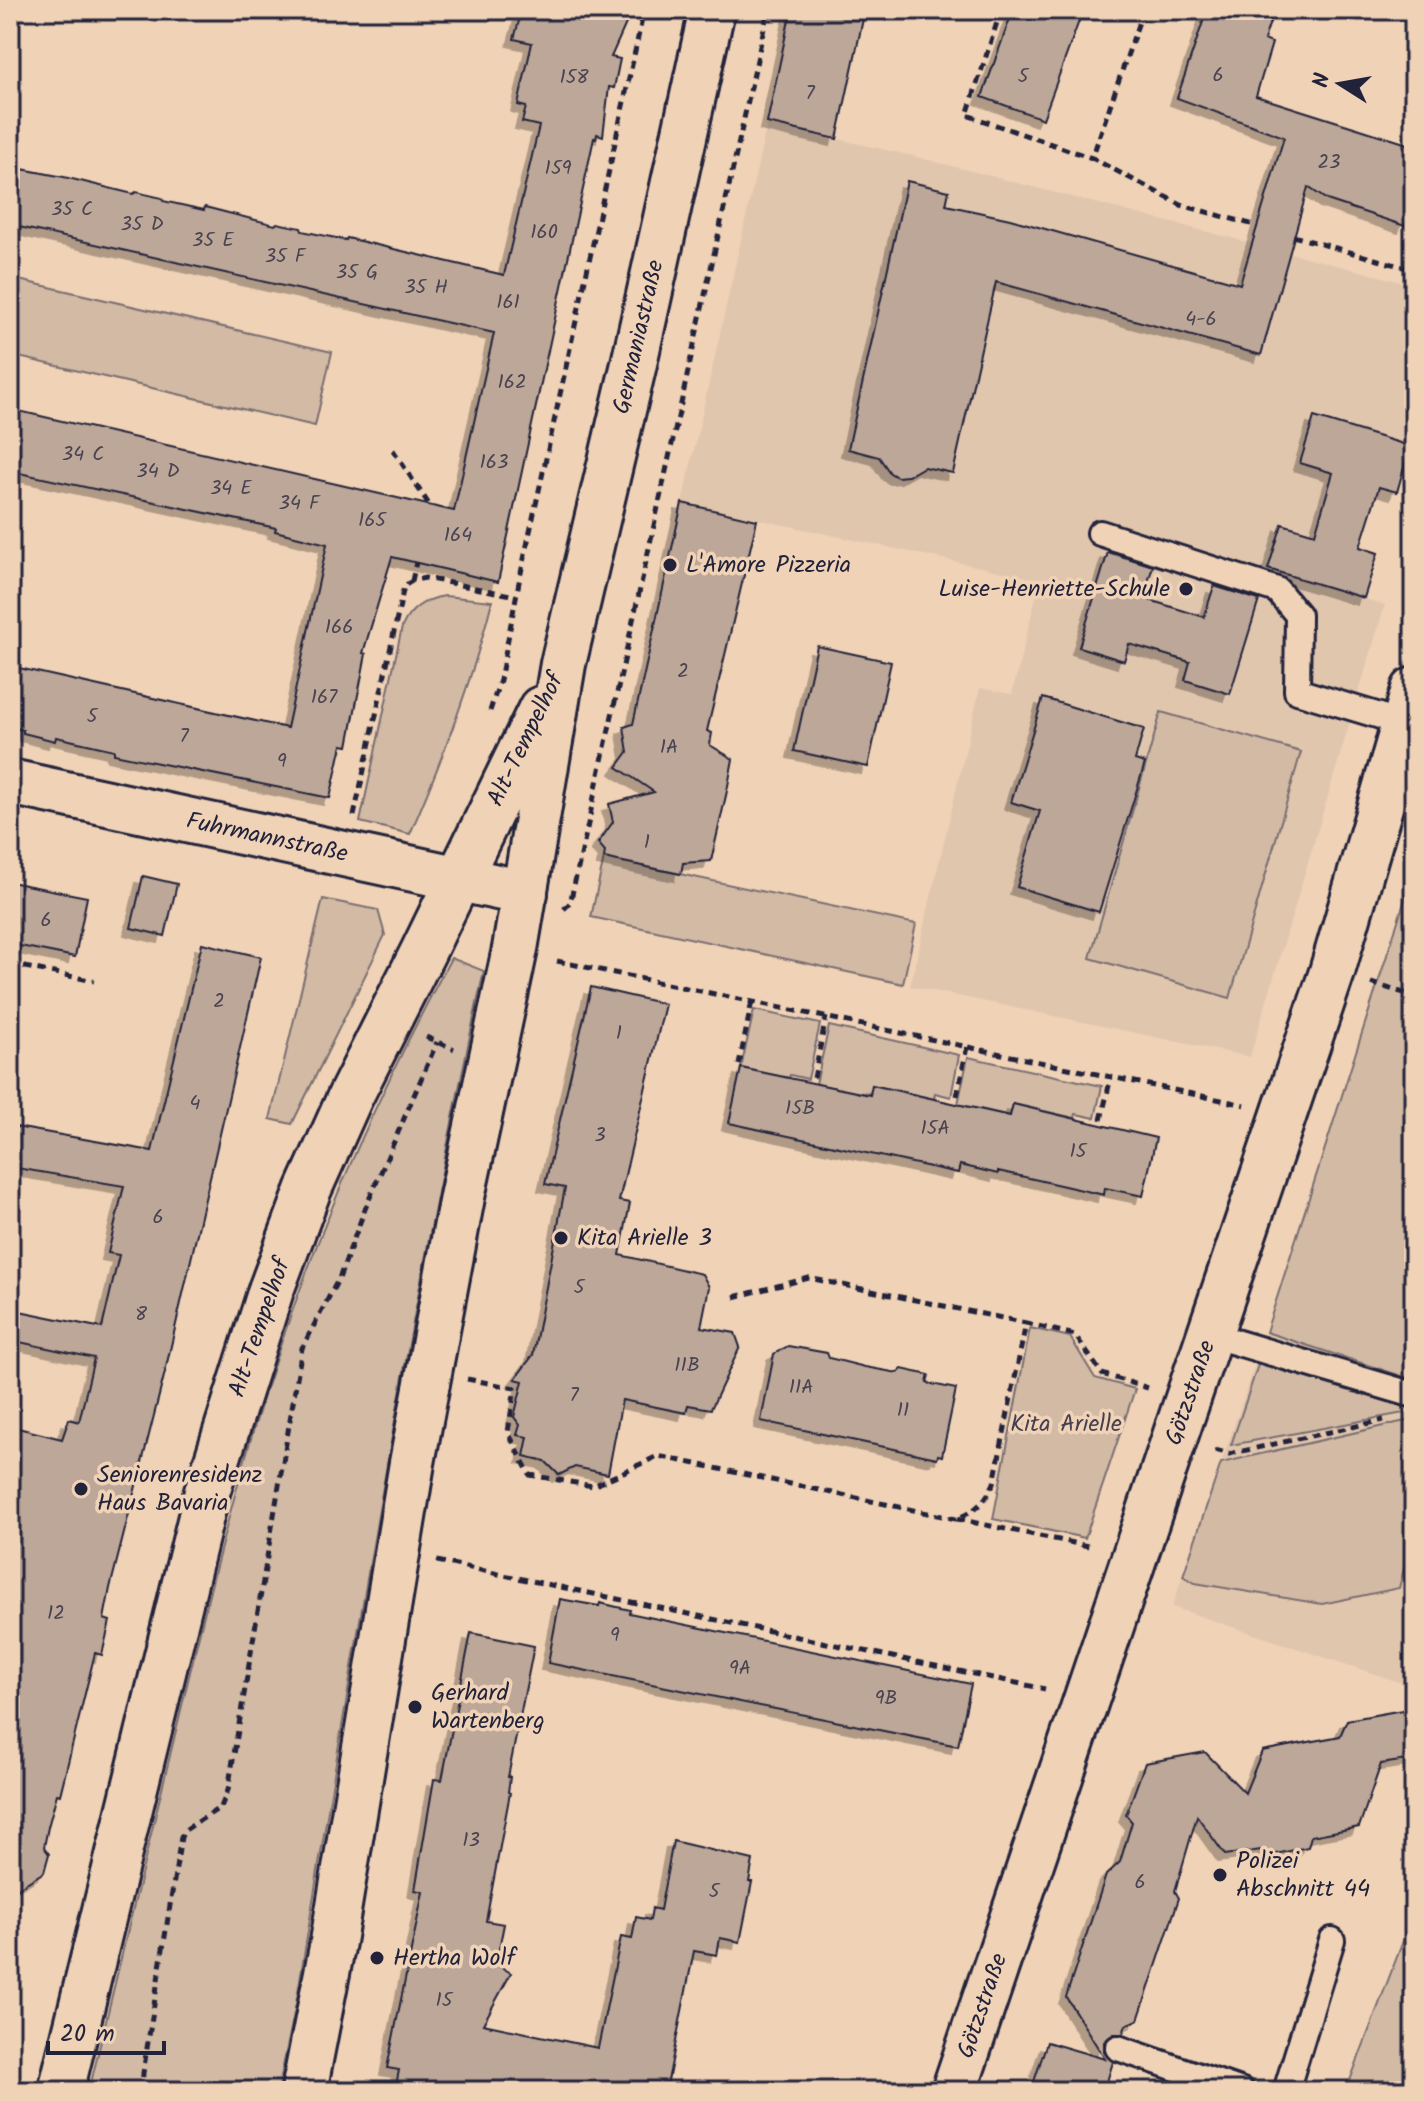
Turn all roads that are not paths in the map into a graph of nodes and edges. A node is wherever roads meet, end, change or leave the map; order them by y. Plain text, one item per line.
1 (712, 10) edge
2 (1100, 533) dead end
3 (563, 664) junction
4 (1410, 715) edge
5 (10, 782) edge
6 (458, 878) junction
7 (543, 902) junction
8 (1211, 1335) junction
9 (1414, 1395) edge
10 (1332, 1940) dead end
11 (1118, 2048) dead end
12 (61, 2091) edge
13 (304, 2091) edge
14 (954, 2091) edge
15 (1242, 2091) edge
16 (1286, 2091) edge

1 - 3 street, Germaniastraße
2 - 4 lane
3 - 6 street, Alt-Tempelhof
3 - 7 street, Alt-Tempelhof
4 - 8 street, Götzstraße
5 - 6 street, Fuhrmannstraße
6 - 7 street, Fuhrmannstraße
6 - 12 street, Alt-Tempelhof
7 - 13 street, Alt-Tempelhof
8 - 9 lane
8 - 14 street, Götzstraße
10 - 16 lane
11 - 15 lane

